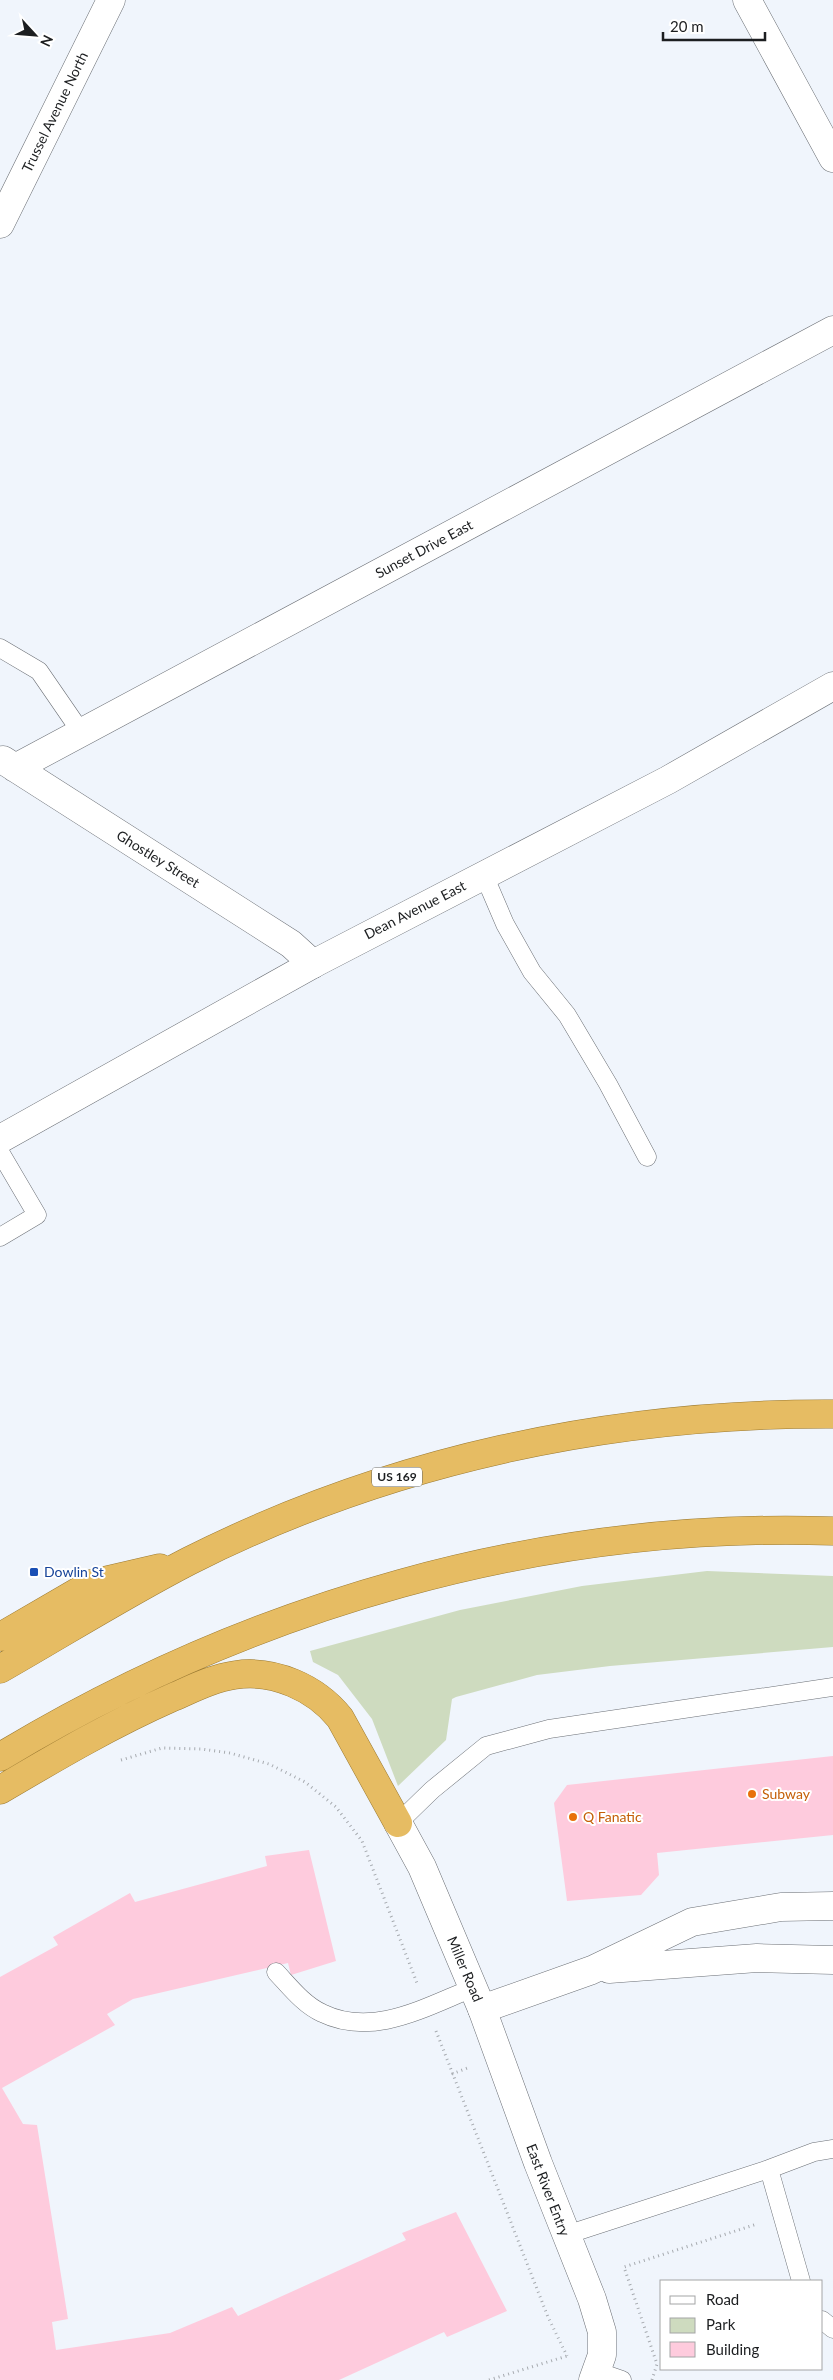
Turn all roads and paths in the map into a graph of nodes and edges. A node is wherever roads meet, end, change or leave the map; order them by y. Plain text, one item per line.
1 (110, 0) edge
2 (747, 0) edge
3 (833, 158) edge
4 (0, 224) edge
5 (833, 330) edge
6 (0, 648) edge
7 (833, 686) edge
8 (81, 732) junction
9 (8, 763) edge
10 (484, 875) junction
11 (312, 964) junction
12 (0, 1139) edge
13 (0, 1152) edge
14 (647, 1157) dead end
15 (0, 1236) edge
16 (833, 1414) edge
17 (833, 1531) edge
18 (188, 1561) junction
19 (0, 1637) edge
20 (0, 1669) edge
21 (833, 1687) edge
22 (0, 1757) edge
23 (115, 1763) dead end
24 (0, 1790) edge
25 (398, 1823) junction
26 (833, 1906) edge
27 (833, 1960) edge
28 (592, 1970) junction
29 (276, 1972) dead end
30 (477, 1999) junction
31 (426, 2006) junction
32 (833, 2149) edge
33 (769, 2169) junction
34 (782, 2214) junction
35 (566, 2234) junction
36 (801, 2280) edge
37 (823, 2321) edge
38 (833, 2329) edge
39 (594, 2376) edge
40 (489, 2380) edge
41 (622, 2380) edge
42 (652, 2380) edge

1 - 4 street, Trussel Avenue North
2 - 3 street
5 - 8 street, Sunset Drive East
6 - 8 lane
7 - 10 street, Dean Avenue East
8 - 9 street, Sunset Drive East
9 - 11 street, Ghostley Street
10 - 11 street, Dean Avenue East
10 - 14 lane
11 - 12 street, Dean Avenue East
13 - 15 lane
16 - 18 highway, US 169
17 - 22 highway
18 - 19 highway
18 - 20 highway, US 169
21 - 25 lane
23 - 31 path
24 - 25 highway
25 - 30 street, Miller Road
26 - 28 street, Miller Road
27 - 28 street, Miller Road
28 - 30 street, Miller Road
29 - 31 lane
30 - 31 lane
30 - 35 street, East River Entry
31 - 40 path
32 - 33 lane
33 - 34 lane
33 - 35 lane
34 - 36 lane
34 - 42 path
35 - 39 street, East River Entry
37 - 38 lane
39 - 41 lane

